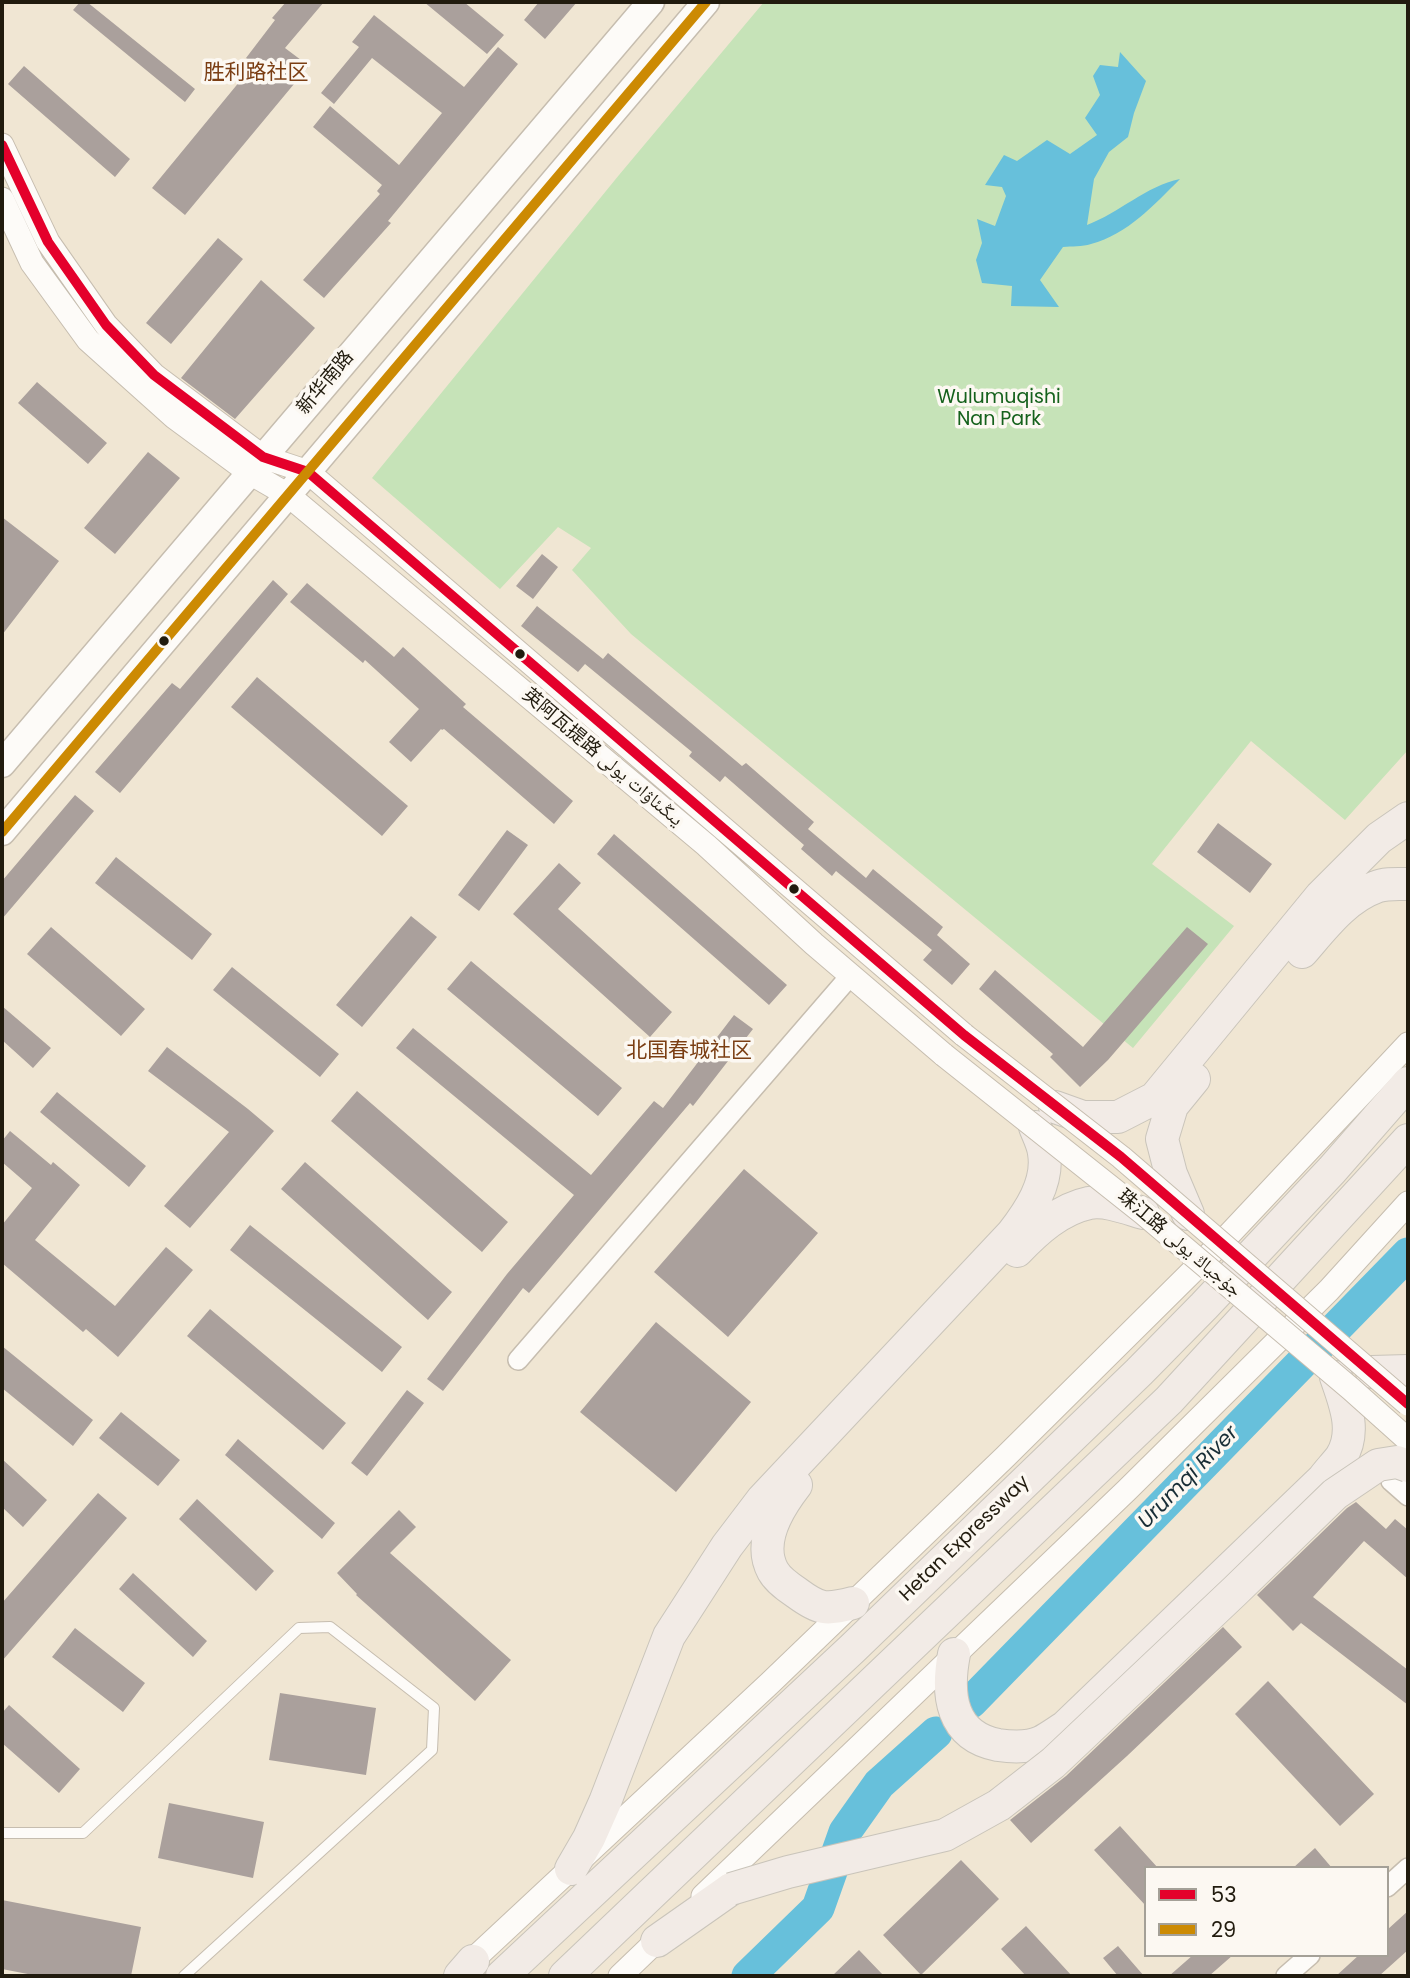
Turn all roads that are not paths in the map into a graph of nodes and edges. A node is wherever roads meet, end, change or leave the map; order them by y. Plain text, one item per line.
1 (651, 2) edge
2 (706, 2) edge
3 (2, 145) edge
4 (2, 199) edge
5 (257, 465) junction
6 (308, 472) junction
7 (288, 495) junction
8 (2, 764) edge
9 (1408, 818) edge
10 (2, 832) edge
11 (1408, 884) edge
12 (1310, 927) junction
13 (851, 975) junction
14 (964, 1035) joint
15 (1408, 1044) edge
16 (944, 1055) joint
17 (1408, 1083) edge
18 (1045, 1117) junction
19 (1408, 1140) edge
20 (1408, 1203) edge
21 (1143, 1213) junction
22 (1188, 1214) junction
23 (518, 1360) dead end
24 (1408, 1371) edge
25 (1371, 1373) junction
26 (1336, 1377) junction
27 (1408, 1404) edge
28 (1408, 1440) edge
29 (1408, 1465) edge
30 (803, 1466) junction
31 (1408, 1496) edge
32 (853, 1604) junction
33 (954, 1654) junction
34 (2, 1833) edge
35 (1408, 1868) edge
36 (571, 1870) junction
37 (1389, 1885) edge
38 (657, 1941) junction
39 (1308, 1957) edge
40 (462, 1971) edge
41 (184, 1976) edge
42 (502, 1976) edge
43 (565, 1976) edge
44 (620, 1976) edge
45 (1286, 1976) edge

1 - 5 main road, 新华南路
2 - 6 main road
3 - 5 street
4 - 5 street
5 - 6 street, 英阿瓦提路 يىڭىئاۋات يولى
5 - 7 street, 英阿瓦提路 يىڭىئاۋات يولى
5 - 8 main road, 新华南路
6 - 7 main road
6 - 14 street, 英阿瓦提路 يىڭىئاۋات يولى
7 - 10 main road
7 - 13 street, 英阿瓦提路 يىڭىئاۋات يولى
9 - 12 highway
11 - 12 highway
12 - 18 highway, bridge
12 - 22 highway
13 - 16 street, 英阿瓦提路 يىڭىئاۋات يولى
13 - 23 street
14 - 18 street, 珠江路 جۇجياڭ يولى, bridge
15 - 32 street
16 - 18 street, 珠江路 جۇجياڭ يولى, bridge
17 - 42 highway, Hetan Expressway
18 - 21 street, 珠江路 جۇجياڭ يولى, bridge
18 - 22 street, 珠江路 جۇجياڭ يولى, bridge
18 - 30 highway
19 - 43 highway, Hetan Expressway
20 - 33 street
21 - 26 street, 珠江路 جۇجياڭ يولى, bridge
21 - 30 highway
22 - 25 street, 珠江路 جۇجياڭ يولى, bridge
24 - 25 highway
25 - 27 street, 珠江路 جۇجياڭ يولى, bridge
26 - 28 street, 珠江路 جۇجياڭ يولى, bridge
26 - 33 highway
29 - 31 street
29 - 38 highway, bridge
30 - 32 highway
30 - 36 highway
32 - 36 street
33 - 38 street
34 - 41 lane
35 - 37 street
36 - 40 street
38 - 44 street
39 - 45 street

